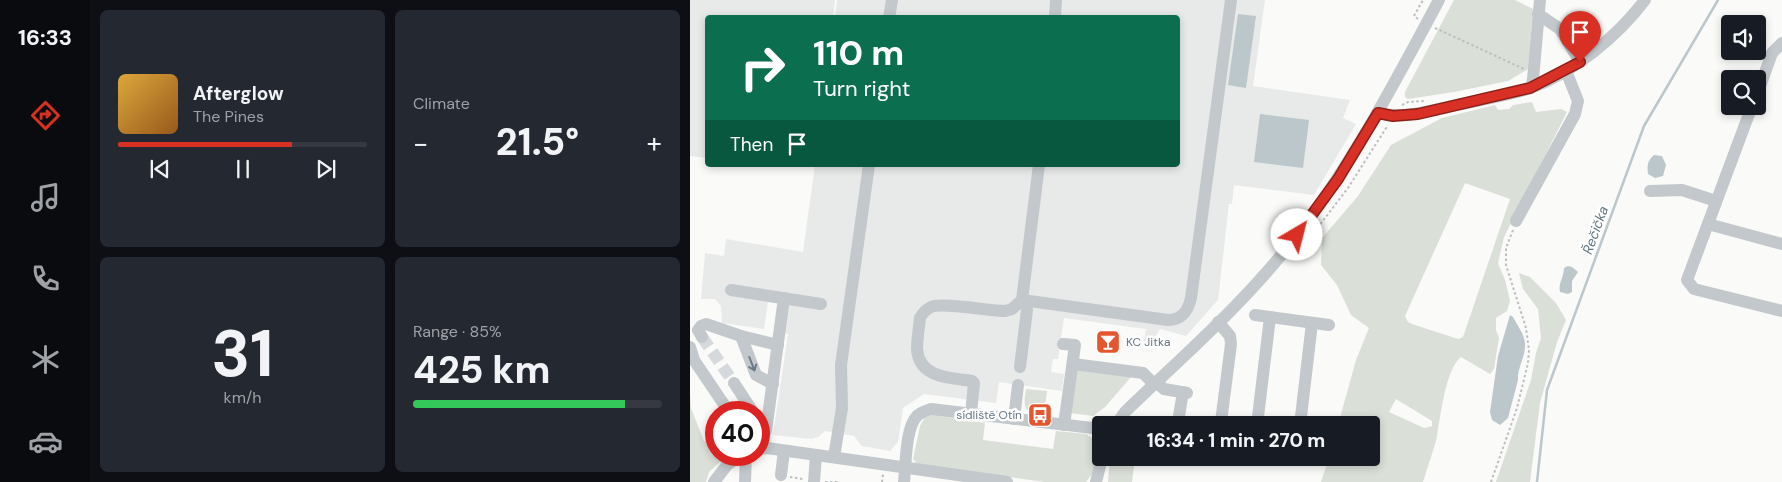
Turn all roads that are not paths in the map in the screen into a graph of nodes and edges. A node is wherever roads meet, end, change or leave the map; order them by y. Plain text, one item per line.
1 (892, 0) edge
2 (1056, 0) edge
3 (1231, 0) edge
4 (1439, 0) edge
5 (1540, 0) edge
6 (1645, 0) edge
7 (1538, 14) junction
8 (890, 15) edge
9 (1055, 15) edge
10 (1782, 43) edge
11 (1580, 62) junction
12 (1766, 70) edge
13 (1566, 71) junction
14 (1530, 88) junction
15 (1378, 113) junction
16 (1749, 115) edge
17 (869, 167) edge
18 (1039, 167) edge
19 (1650, 191) dead end
20 (1716, 201) junction
21 (1516, 221) road end
22 (1708, 224) junction
23 (1782, 244) edge
24 (731, 290) dead end
25 (784, 298) junction
26 (821, 304) dead end
27 (1024, 305) junction
28 (1782, 312) edge
29 (1255, 316) dead end
30 (1270, 317) junction
31 (1312, 323) junction
32 (1329, 325) dead end
33 (1222, 326) junction
34 (741, 336) junction
35 (702, 337) dead end
36 (1063, 344) dead end
37 (778, 345) junction
38 (690, 347) edge
39 (1073, 364) junction
40 (1020, 367) dead end
41 (734, 383) tunnel mouth
42 (1155, 383) junction
43 (772, 384) junction
44 (1018, 385) dead end
45 (722, 401) edge
46 (746, 401) edge
47 (770, 401) edge
48 (972, 414) junction
49 (1122, 416) edge
50 (1179, 416) dead end
51 (1223, 416) edge
52 (1258, 416) edge
53 (1301, 416) edge
54 (1014, 419) junction
55 (1064, 425) junction
56 (1092, 428) edge
57 (770, 449) edge
58 (784, 451) junction
59 (816, 455) junction
60 (834, 457) junction
61 (726, 466) edge
62 (746, 466) edge
63 (1100, 466) edge
64 (906, 468) junction
65 (781, 475) road end
66 (970, 480) edge
67 (714, 482) edge
68 (745, 482) edge
69 (817, 482) edge
70 (904, 482) edge
71 (1007, 482) edge
72 (1096, 482) edge

1 - 8 street
2 - 9 street
3 - 27 street
4 - 15 street
5 - 7 street
6 - 11 street
7 - 11 street
7 - 14 street
10 - 12 street
11 - 13 street
13 - 14 street
13 - 21 street
14 - 15 street
15 - 33 street
16 - 20 street
17 - 60 street
18 - 27 street
19 - 20 street
20 - 22 street
22 - 23 street
22 - 28 street
24 - 25 street
25 - 26 street
25 - 37 street
27 - 40 street
27 - 48 street
29 - 30 street
30 - 31 street
30 - 52 street
31 - 32 street
31 - 53 street
33 - 42 street
33 - 51 street
34 - 35 street
34 - 37 street
34 -> 43 street
36 - 39 street
37 - 43 street
38 - 45 street
39 - 42 street
39 - 55 street
41 - 46 street
42 - 49 street
42 - 50 street
43 - 47 street
44 - 54 street
48 - 54 street
48 - 64 street
54 - 55 street
55 - 56 street
57 - 58 street
58 - 59 street
58 - 65 street
59 - 60 street
59 - 69 street
60 - 64 street
61 - 67 street
62 - 68 street
63 - 72 street
64 - 66 street
64 - 70 street
66 - 71 street

